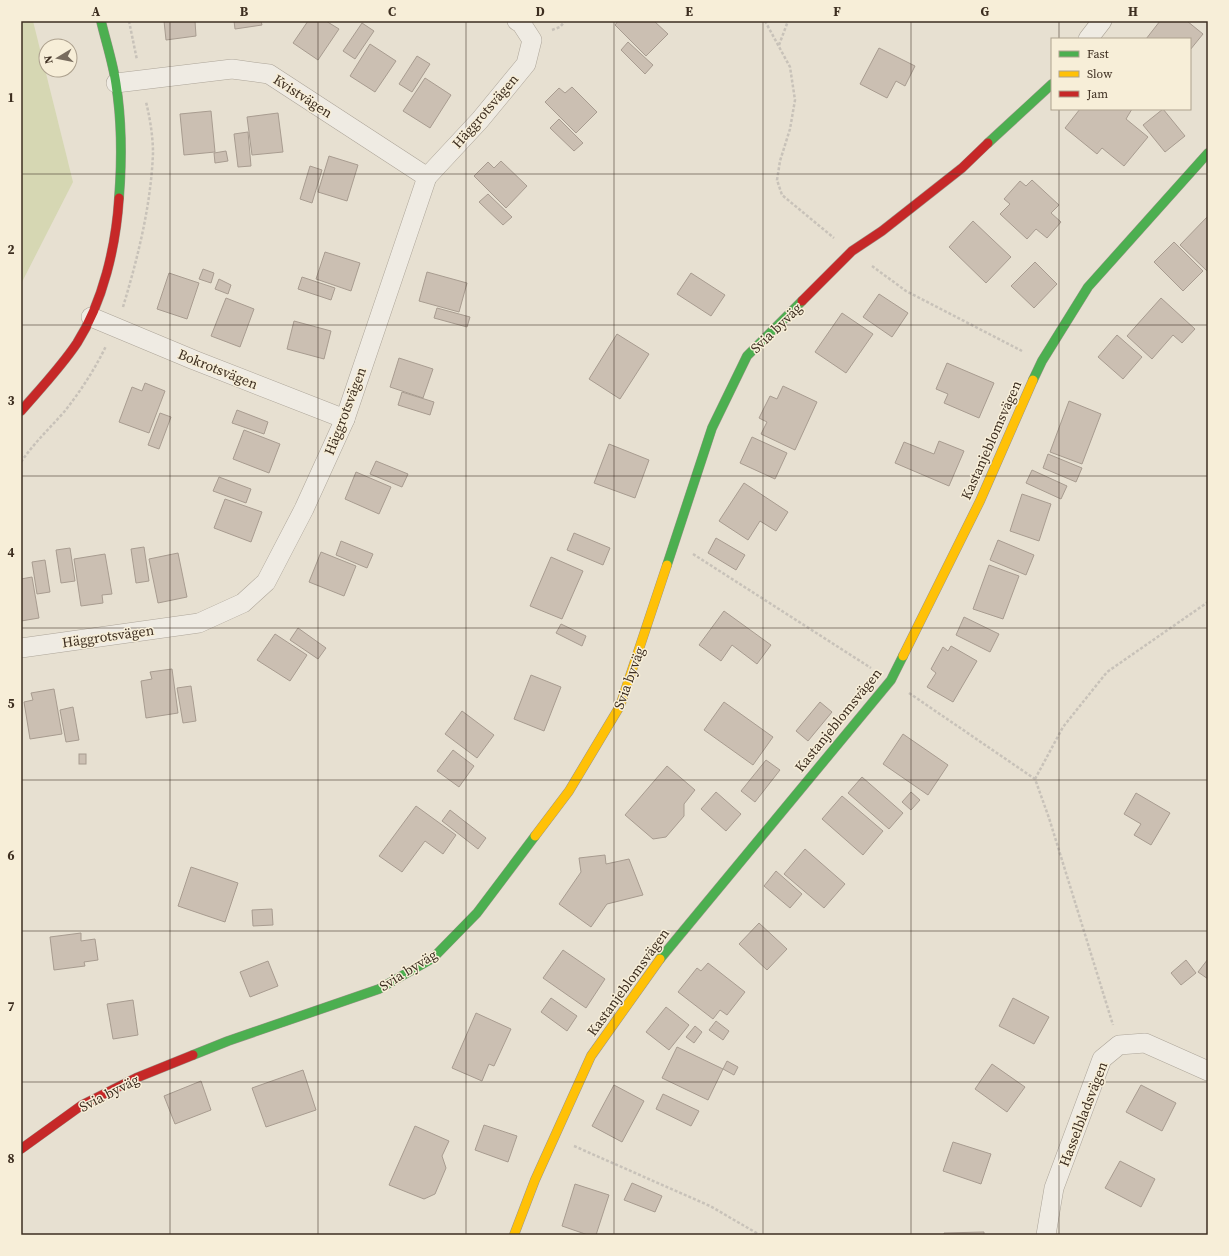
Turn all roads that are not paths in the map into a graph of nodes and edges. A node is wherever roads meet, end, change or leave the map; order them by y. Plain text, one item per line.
1 (101, 21) edge
2 (517, 21) edge
3 (1102, 21) edge
4 (1089, 38) edge
5 (116, 83) junction
6 (1051, 85) edge
7 (1208, 153) edge
8 (427, 177) junction
9 (91, 317) junction
10 (21, 411) edge
11 (345, 419) junction
12 (21, 648) edge
13 (1208, 1071) edge
14 (21, 1149) edge
15 (514, 1235) edge
16 (1046, 1235) edge

1 - 5 street
2 - 8 street, Häggrotsvägen
3 - 4 street
5 - 8 street, Kvistvägen
5 - 9 street
6 - 14 street, Svia byväg
7 - 15 street, Kastanjeblomsvägen
8 - 11 street, Häggrotsvägen
9 - 10 street
9 - 11 street, Bokrotsvägen
11 - 12 street, Häggrotsvägen
13 - 16 street, Hasselbladsvägen

